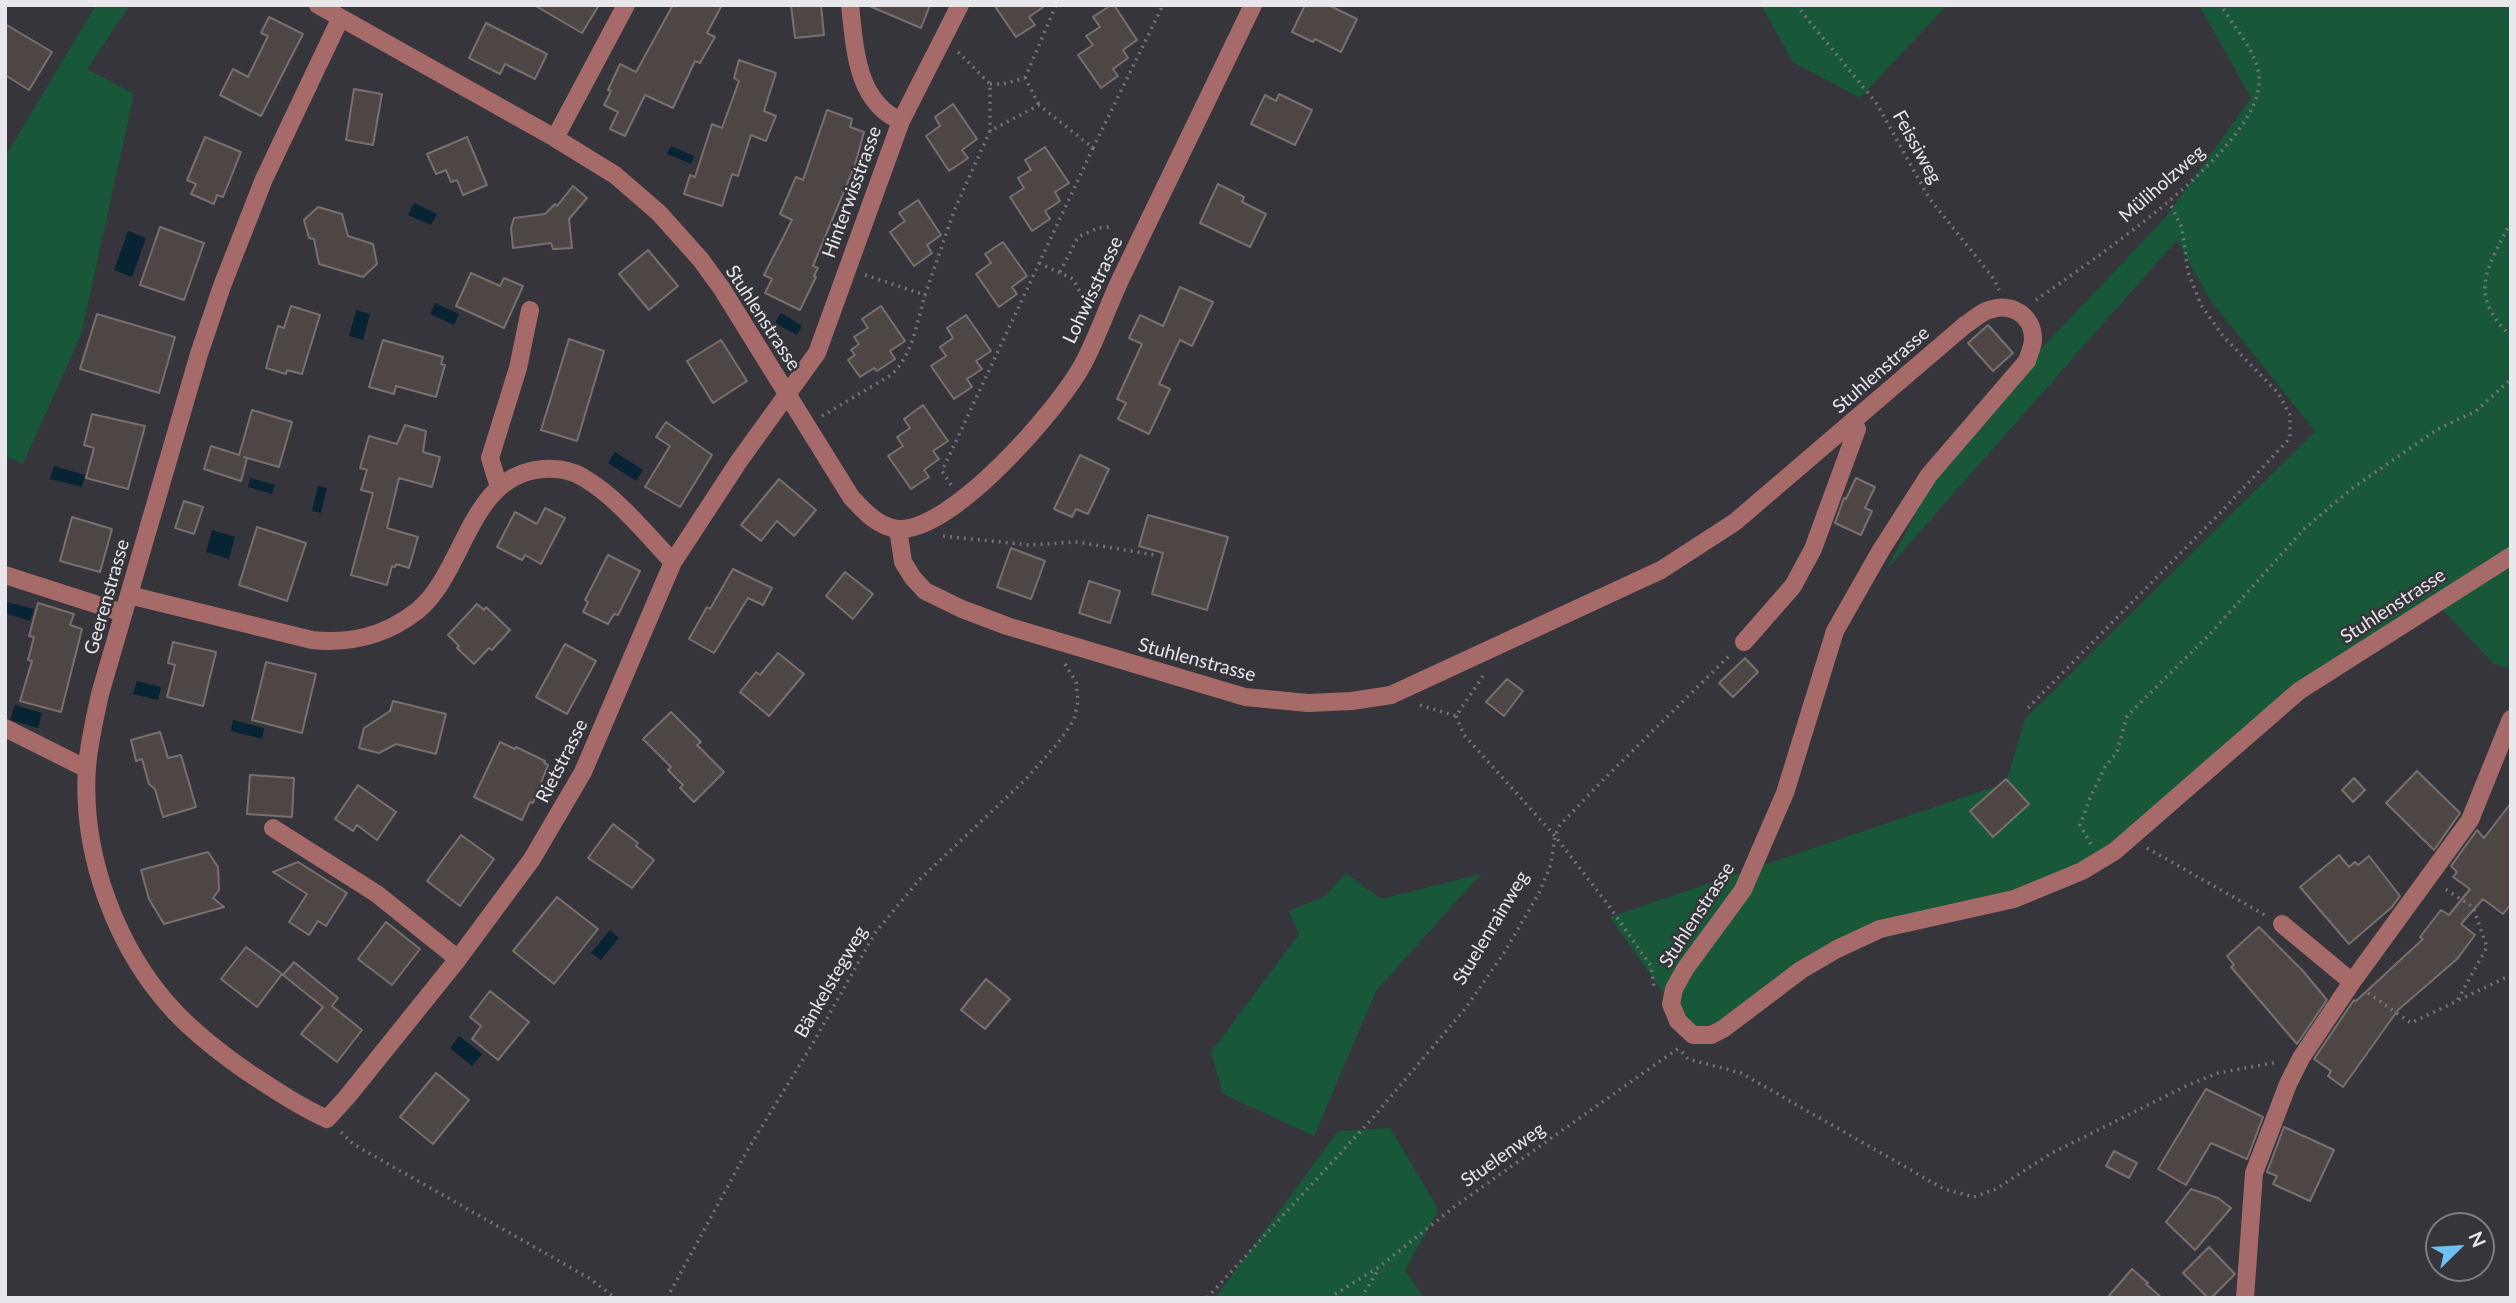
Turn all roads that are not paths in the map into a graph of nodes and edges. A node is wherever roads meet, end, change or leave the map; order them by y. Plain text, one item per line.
1 (318, 5) edge
2 (626, 5) edge
3 (850, 5) edge
4 (960, 5) edge
5 (1253, 5) edge
6 (340, 19) junction
7 (901, 121) junction
8 (555, 138) junction
9 (530, 310) dead end
10 (787, 393) junction
11 (1853, 421) junction
12 (499, 487) junction
13 (898, 529) junction
14 (2511, 556) edge
15 (673, 562) junction
16 (5, 575) edge
17 (126, 604) junction
18 (1744, 642) road end
19 (2511, 719) edge
20 (5, 728) edge
21 (87, 769) junction
22 (273, 828) dead end
23 (2281, 924) road end
24 (458, 958) junction
25 (2352, 982) junction
26 (327, 1119) joint
27 (2245, 1298) edge

1 - 6 street, Stuhlenstrasse
2 - 8 street
3 - 7 street
4 - 7 street, Hinterwisstrasse
5 - 13 street, Lohwisstrasse
6 - 8 street, Stuhlenstrasse
6 - 17 street, Geerenstrasse
7 - 10 street, Hinterwisstrasse
8 - 10 street, Stuhlenstrasse
9 - 12 street
10 - 13 street, Stuhlenstrasse
10 - 15 street, Rietstrasse
11 - 13 street, Stuhlenstrasse
11 - 14 street, Stuhlenstrasse
11 - 18 street
12 - 15 street
12 - 17 street
15 - 24 street, Rietstrasse
16 - 17 street
17 - 21 street, Geerenstrasse
19 - 25 street
20 - 21 street
21 - 26 street, Geerenstrasse
22 - 24 street
23 - 25 street
24 - 26 street, Rietstrasse
25 - 27 street

